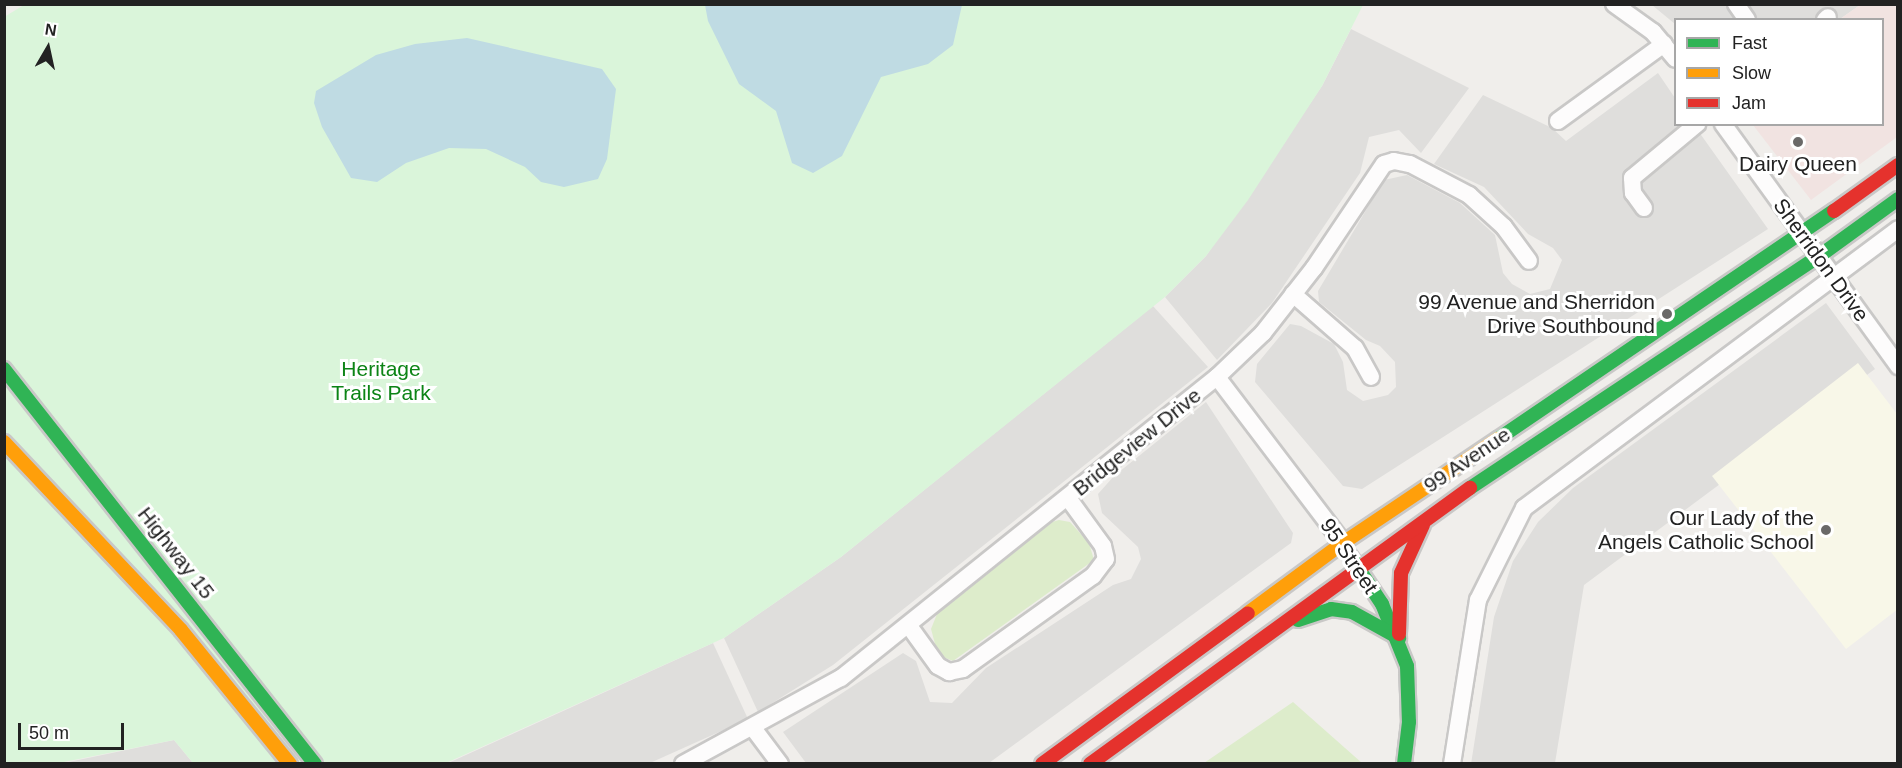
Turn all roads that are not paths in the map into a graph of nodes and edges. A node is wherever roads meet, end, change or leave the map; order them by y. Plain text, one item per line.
1 (1614, 4) edge
2 (1736, 4) edge
3 (1746, 18) edge
4 (1664, 44) junction
5 (1674, 56) edge
6 (1558, 121) dead end
7 (1695, 126) edge
8 (1724, 126) edge
9 (1898, 165) edge
10 (1898, 199) edge
11 (1644, 208) dead end
12 (1898, 229) edge
13 (1803, 235) junction
14 (1818, 257) junction
15 (1529, 261) dead end
16 (1832, 276) junction
17 (1293, 294) junction
18 (1898, 366) edge
19 (4, 369) edge
20 (1216, 377) junction
21 (1371, 377) dead end
22 (4, 442) edge
23 (1068, 498) junction
24 (1428, 516) junction
25 (1343, 543) junction
26 (1356, 569) junction
27 (909, 626) junction
28 (1275, 629) junction
29 (1399, 638) junction
30 (753, 728) junction
31 (291, 764) edge
32 (315, 764) edge
33 (682, 764) edge
34 (780, 764) edge
35 (1042, 764) edge
36 (1089, 764) edge
37 (1404, 764) edge
38 (1452, 764) edge

1 - 4 street
2 - 3 street
4 - 5 street
4 - 6 street
7 - 11 street
8 - 13 street, Sherridon Drive
9 - 13 main road, 99 Avenue
10 - 14 main road, 99 Avenue
12 - 16 street
13 - 14 street, Sherridon Drive
13 - 25 main road, 99 Avenue
14 - 16 street, Sherridon Drive
14 - 24 main road, 99 Avenue
15 - 17 street, Bridgeview Drive
16 - 18 street, Sherridon Drive
16 - 38 street
17 - 20 street, Bridgeview Drive
17 - 21 street
19 - 32 main road, Highway 15
20 - 23 street, Bridgeview Drive
20 - 25 street, 95 Street
22 - 31 main road, Highway 15
23 - 27 street, Bridgeview Drive
23 - 27 street
24 - 26 main road, 99 Avenue
24 - 29 main road
25 - 26 main road, 95 Street
25 - 35 main road, 99 Avenue
26 - 28 main road, 99 Avenue
26 - 29 main road, 95 Street
27 - 30 street, Bridgeview Drive
28 - 29 main road
28 - 36 main road, 99 Avenue
29 - 37 main road, 95 Street
30 - 33 street, Bridgeview Drive
30 - 34 street

